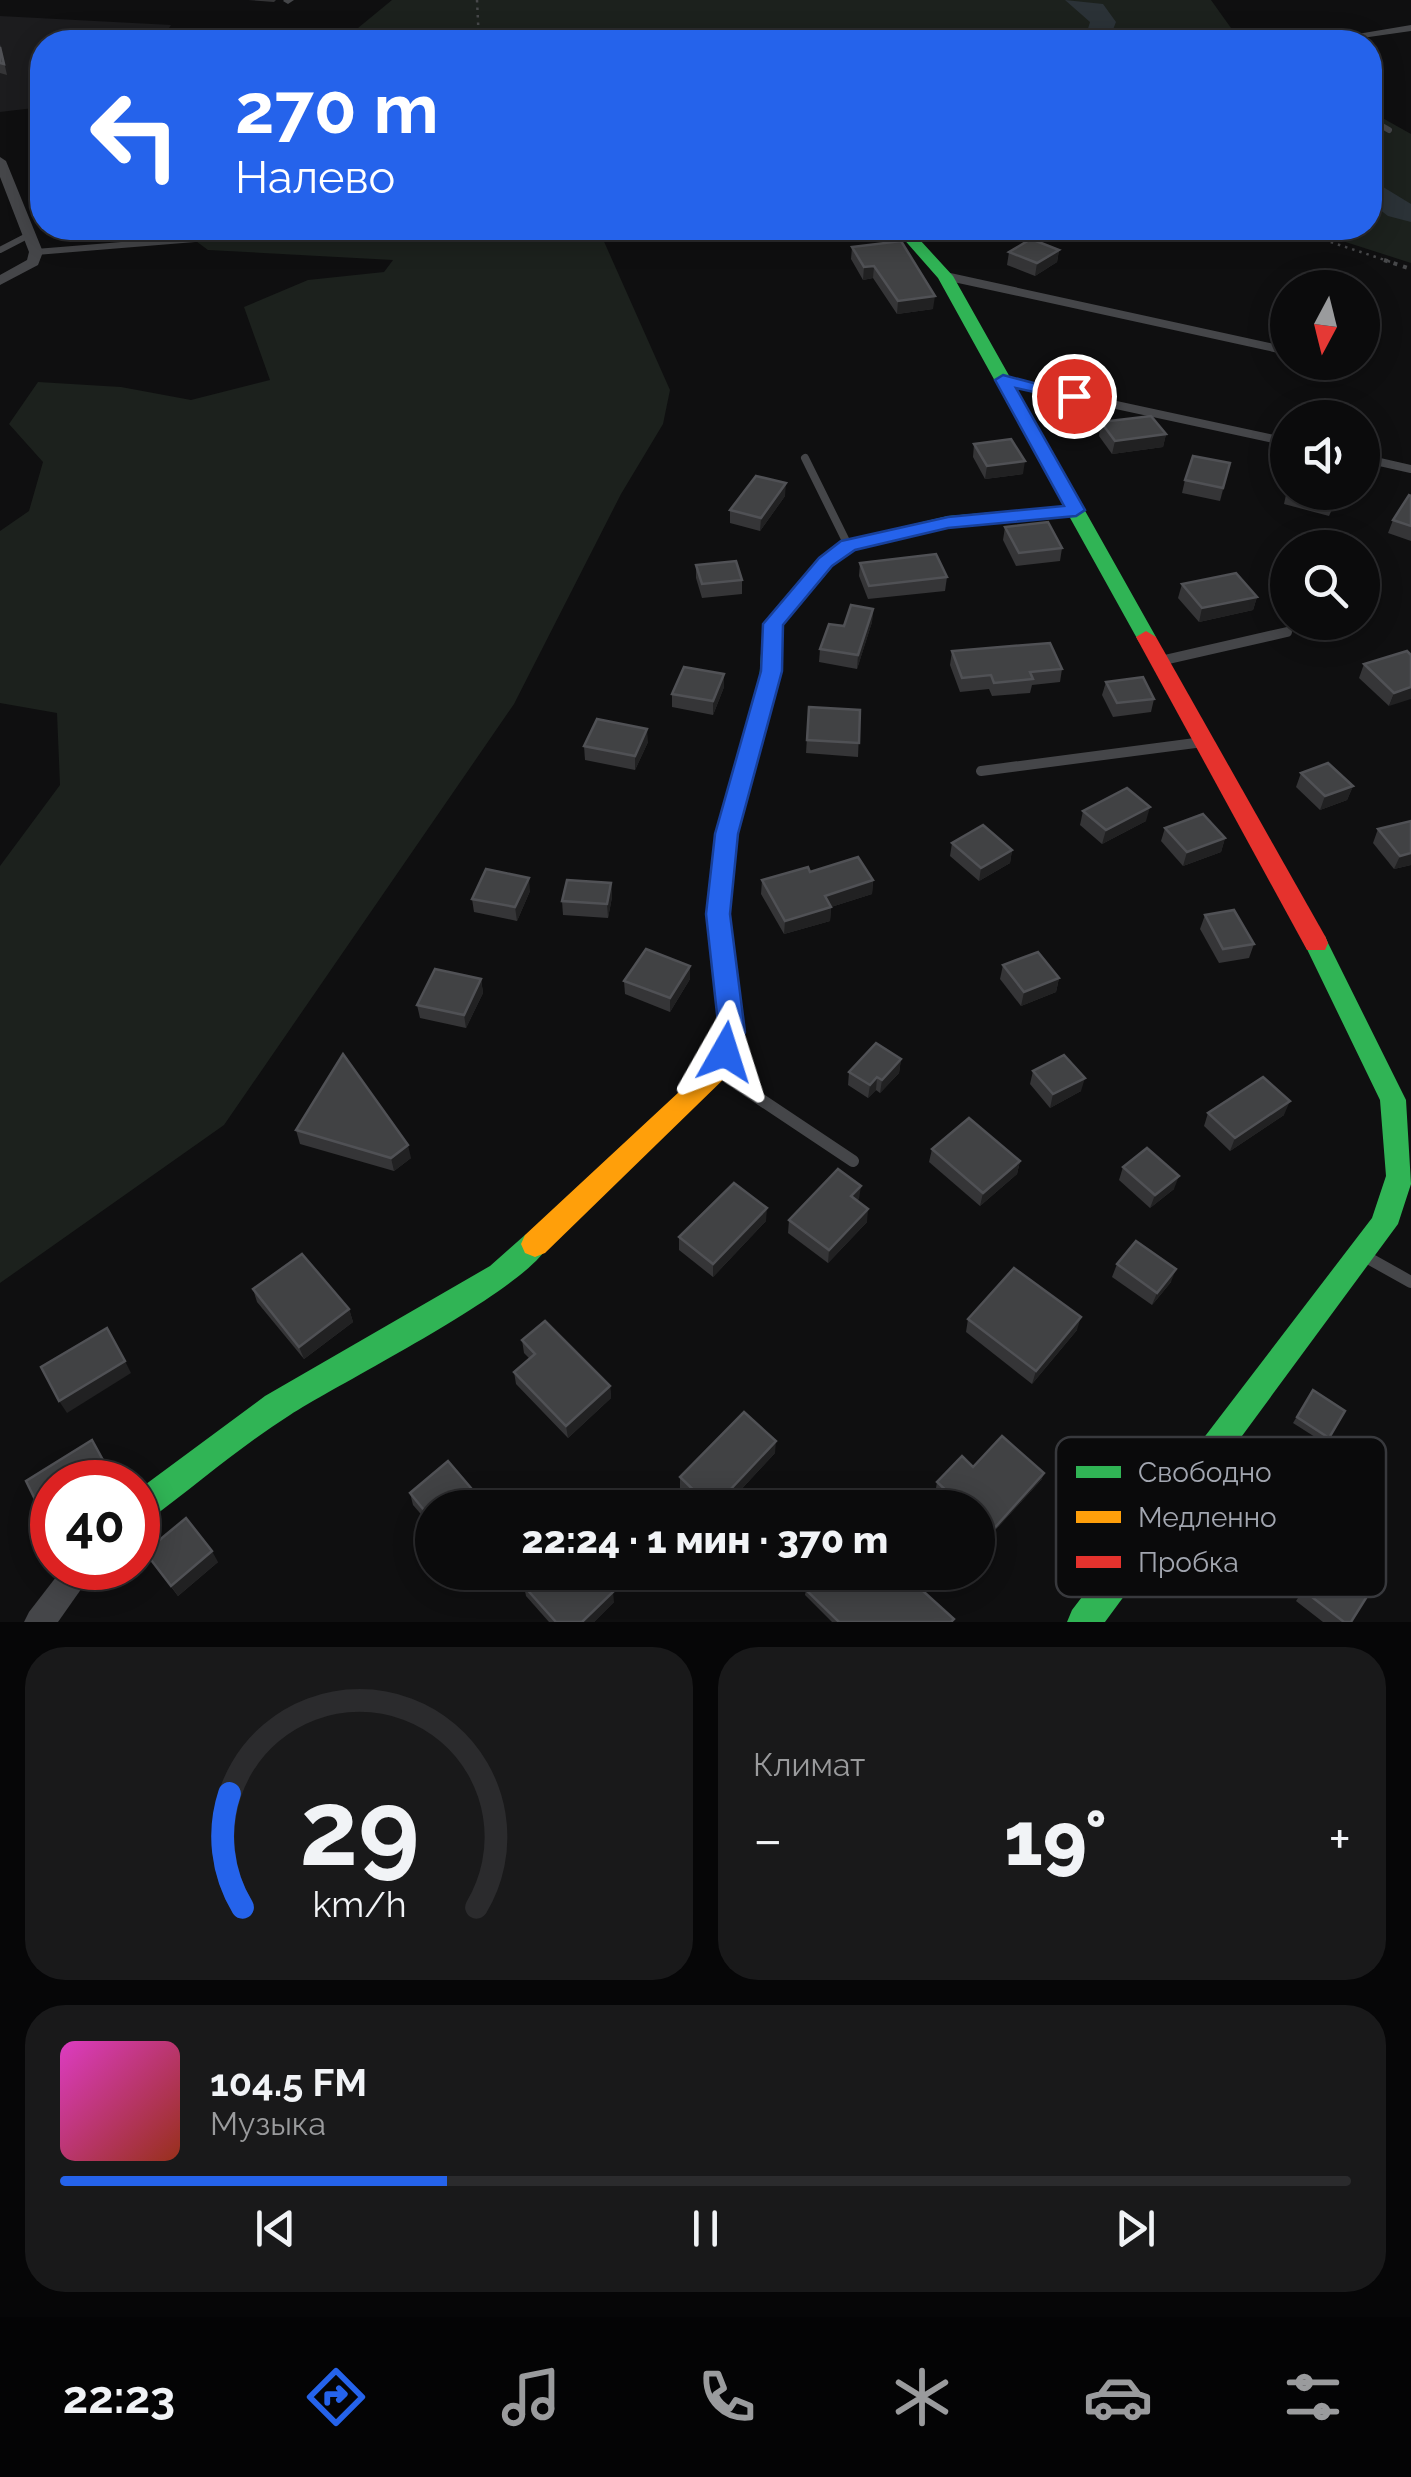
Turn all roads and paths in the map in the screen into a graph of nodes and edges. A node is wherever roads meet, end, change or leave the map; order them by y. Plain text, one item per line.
1 (477, 0) edge
2 (1411, 28) edge
3 (478, 30) edge
4 (1382, 32) edge
5 (1382, 126) edge
6 (1390, 130) dead end
7 (0, 161) edge
8 (30, 235) joint
9 (32, 240) edge
10 (183, 240) edge
11 (912, 240) edge
12 (1324, 240) edge
13 (0, 250) edge
14 (36, 252) junction
15 (1411, 269) edge
16 (945, 276) junction
17 (0, 280) edge
18 (1270, 346) edge
19 (1003, 380) junction
20 (1270, 438) edge
21 (805, 458) dead end
22 (1380, 462) edge
23 (1411, 469) edge
24 (1076, 510) junction
25 (848, 545) junction
26 (1270, 636) edge
27 (1159, 661) junction
28 (1204, 742) junction
29 (981, 770) dead end
30 (719, 1071) junction
31 (1403, 1124) edge
32 (852, 1161) dead end
33 (1362, 1256) junction
34 (1411, 1282) edge
35 (1225, 1437) edge
36 (160, 1492) edge
37 (64, 1590) edge
38 (1103, 1597) edge
39 (39, 1622) edge
40 (1084, 1622) edge

1 - 3 path
2 - 4 street
5 - 6 lane
7 - 8 street
8 - 13 lane
9 - 14 street
10 - 14 lane
11 - 16 street
12 - 15 path
14 - 17 street
16 - 18 lane
16 - 19 street
19 - 20 lane
19 - 24 street
21 - 25 lane
22 - 23 lane
24 - 25 street
24 - 27 street
25 - 30 street
26 - 27 lane
27 - 28 street
28 - 29 lane
28 - 31 street
30 - 32 lane
30 - 36 street
31 - 33 street
33 - 34 lane
33 - 35 street
37 - 39 street
38 - 40 street

